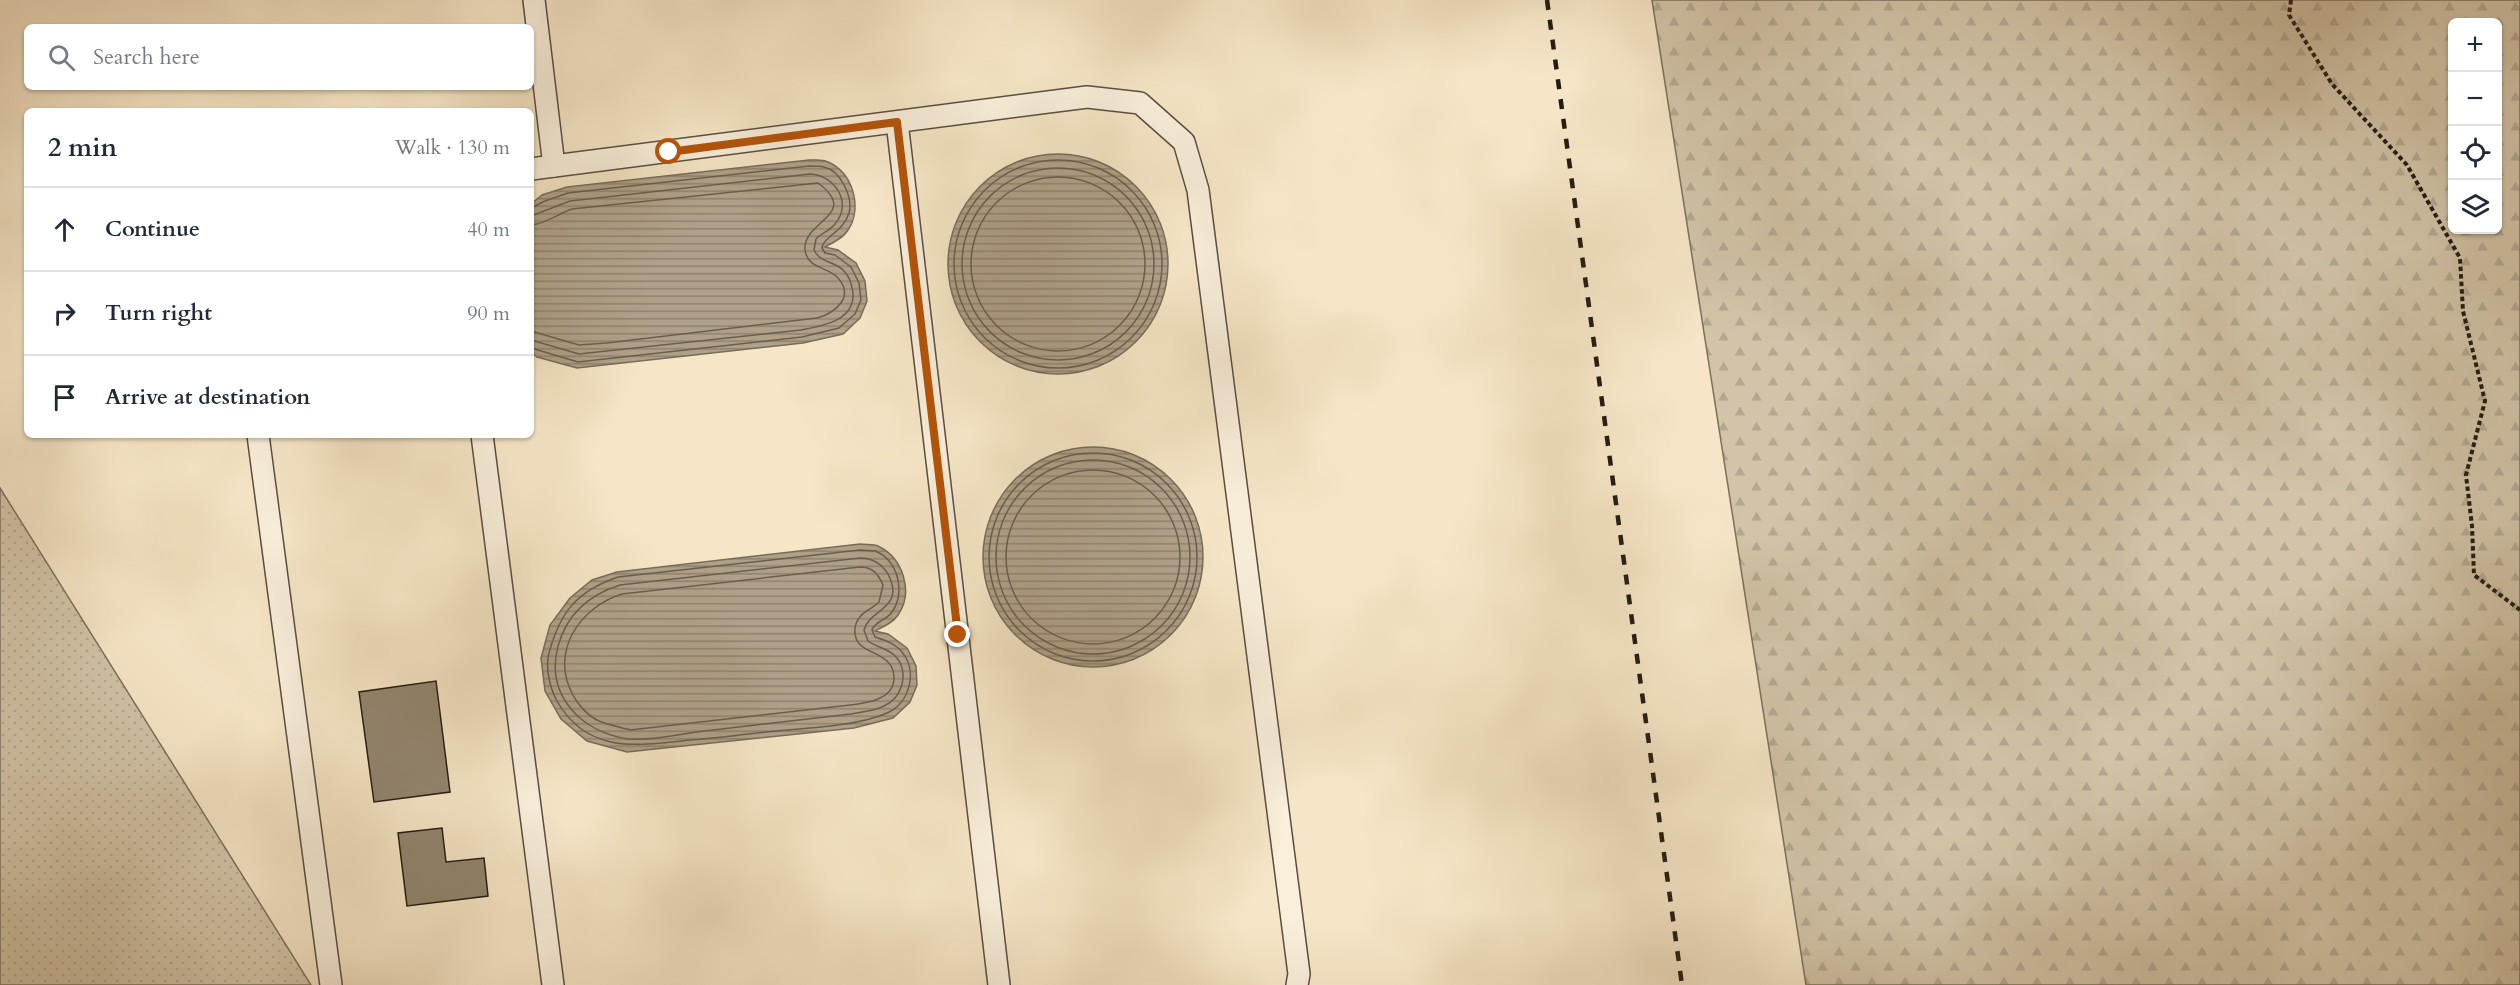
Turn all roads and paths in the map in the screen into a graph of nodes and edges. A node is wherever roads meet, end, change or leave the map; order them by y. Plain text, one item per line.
1 (534, 0) edge
2 (2290, 0) edge
3 (897, 122) junction
4 (554, 166) junction
5 (534, 169) edge
6 (258, 438) edge
7 (482, 438) edge
8 (2520, 610) edge
9 (331, 985) edge
10 (554, 985) edge
11 (999, 985) edge
12 (1296, 985) edge

1 - 4 lane
2 - 8 path
3 - 4 lane
3 - 11 lane
3 - 12 lane
4 - 5 lane
6 - 9 lane
7 - 10 lane

